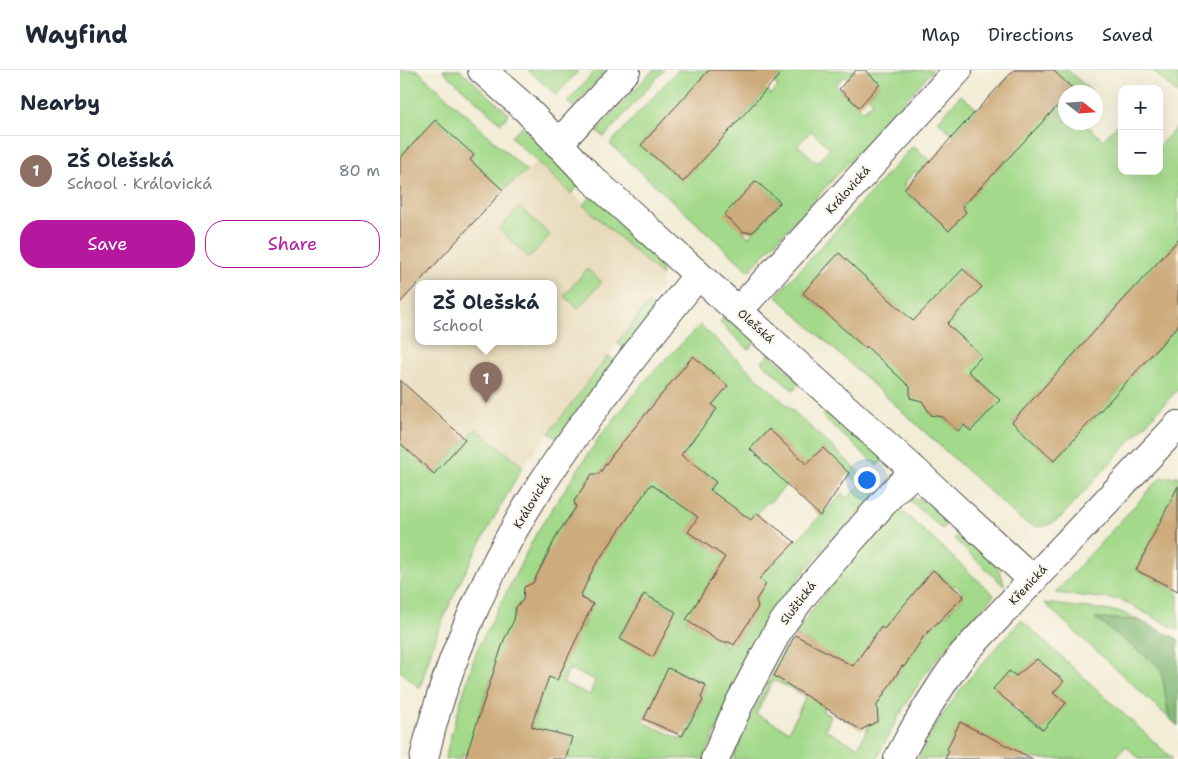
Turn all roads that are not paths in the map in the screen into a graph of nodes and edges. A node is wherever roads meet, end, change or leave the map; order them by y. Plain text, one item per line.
1 (482, 70) edge
2 (626, 70) edge
3 (958, 70) edge
4 (558, 144) junction
5 (698, 275) junction
6 (739, 310) junction
7 (1178, 425) edge
8 (915, 471) junction
9 (1033, 580) junction
10 (424, 759) edge
11 (716, 759) edge
12 (898, 759) edge

1 - 4 street, Olešská
2 - 4 street
3 - 6 street, Královická
4 - 5 street, Olešská
5 - 6 street, Olešská
5 - 10 street, Královická
6 - 8 street, Olešská
7 - 9 street, Křenická
8 - 9 street, Olešská
8 - 11 street, Sluštická
9 - 12 street, Křenická

